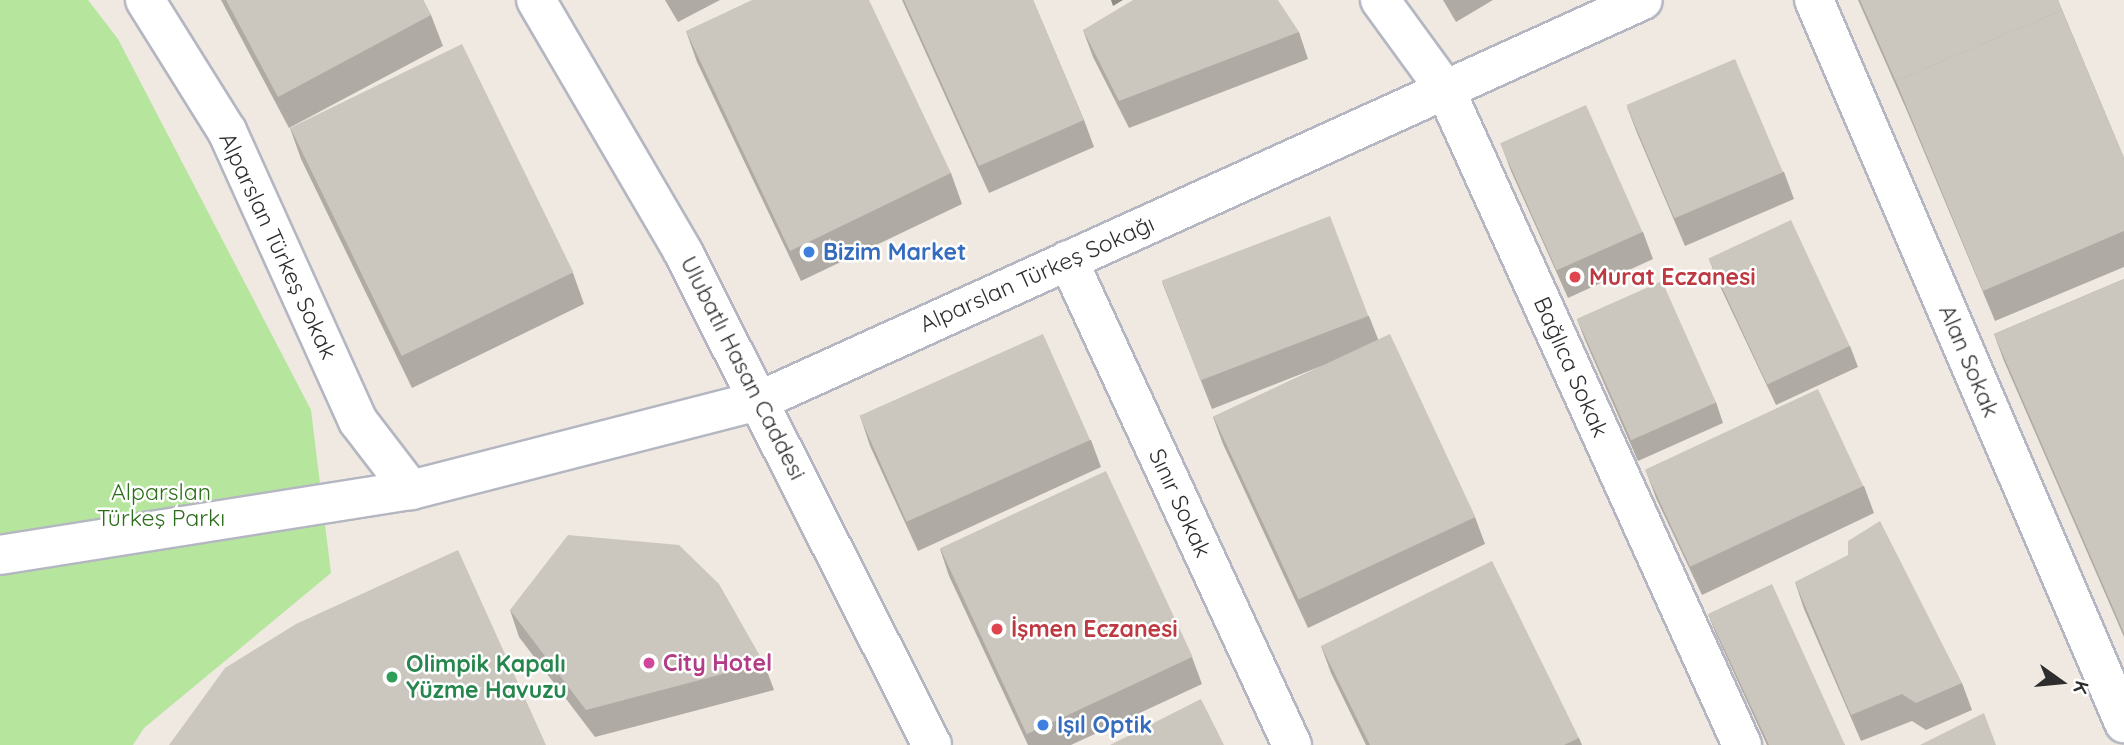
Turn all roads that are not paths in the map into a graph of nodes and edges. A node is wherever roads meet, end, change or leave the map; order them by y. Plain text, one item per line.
1 (145, 0) edge
2 (536, 0) edge
3 (1380, 0) edge
4 (1643, 0) edge
5 (1814, 0) edge
6 (1445, 89) junction
7 (1068, 260) junction
8 (761, 400) junction
9 (411, 490) junction
10 (0, 555) edge
11 (2124, 723) edge
12 (932, 745) edge
13 (1292, 745) edge
14 (1742, 745) edge

1 - 9 street, Alparslan Türkeş Sokak
2 - 8 street, Ulubatlı Hasan Caddesi
3 - 6 street, Bağlıca Sokak
4 - 6 street, Alparslan Türkeş Sokağı
5 - 11 street, Alan Sokak
6 - 7 street, Alparslan Türkeş Sokağı
6 - 14 street, Bağlıca Sokak
7 - 8 street, Alparslan Türkeş Sokağı
7 - 13 street, Sınır Sokak
8 - 9 street, Alparslan Türkeş Sokağı
8 - 12 street, Ulubatlı Hasan Caddesi
9 - 10 street, Alparslan Türkeş Sokağı

